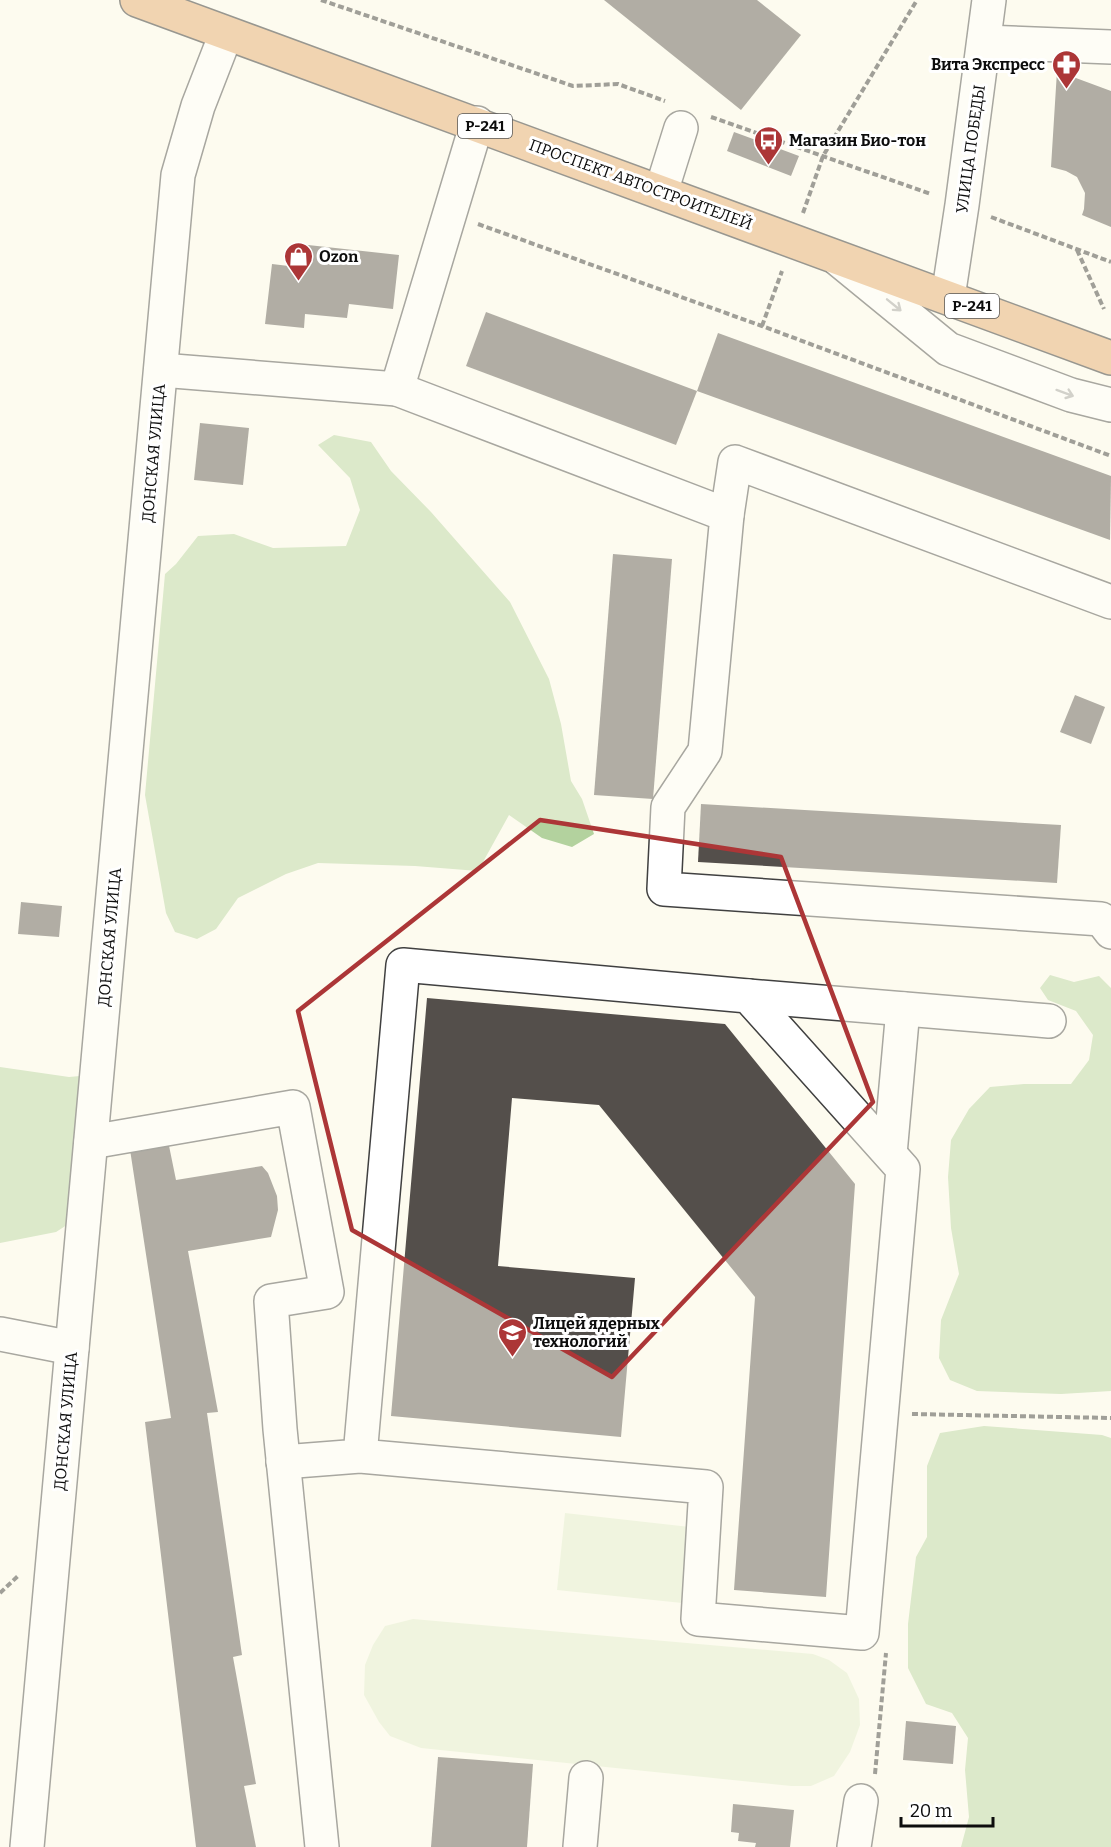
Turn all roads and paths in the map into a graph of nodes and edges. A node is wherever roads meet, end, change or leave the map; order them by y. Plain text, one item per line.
1 (137, 0) edge
2 (321, 0) edge
3 (917, 0) edge
4 (989, 0) edge
5 (226, 34) junction
6 (984, 42) junction
7 (1111, 47) edge
8 (686, 115) junction
9 (477, 123) junction
10 (823, 156) junction
11 (661, 192) junction
12 (962, 205) junction
13 (450, 213) junction
14 (794, 240) junction
15 (1077, 249) junction
16 (832, 254) junction
17 (1111, 262) edge
18 (948, 297) junction
19 (1104, 309) dead end
20 (762, 326) junction
21 (1111, 358) edge
22 (161, 370) junction
23 (397, 389) junction
24 (1111, 405) edge
25 (1111, 456) edge
26 (727, 515) junction
27 (1111, 602) edge
28 (1111, 932) edge
29 (747, 996) junction
30 (903, 1009) junction
31 (1049, 1021) dead end
32 (91, 1142) junction
33 (890, 1154) junction
34 (0, 1334) edge
35 (72, 1348) junction
36 (907, 1414) dead end
37 (1111, 1418) edge
38 (360, 1456) junction
39 (283, 1462) junction
40 (887, 1646) dead end
41 (586, 1778) dead end
42 (861, 1802) joint
43 (27, 1847) edge
44 (322, 1847) edge
45 (580, 1847) edge
46 (854, 1847) edge

1 - 5 highway, ПРОСПЕКТ АВТОСТРОИТЕЛЕЙ / Р-241
2 - 8 path
3 - 10 path
4 - 6 street, УЛИЦА ПОБЕДЫ
5 - 9 highway, ПРОСПЕКТ АВТОСТРОИТЕЛЕЙ / Р-241
5 - 22 street, ДОНСКАЯ УЛИЦА
6 - 7 street
6 - 12 street, УЛИЦА ПОБЕДЫ
8 - 10 path
8 - 11 street
9 - 11 highway, ПРОСПЕКТ АВТОСТРОИТЕЛЕЙ / Р-241
9 - 13 street
10 - 12 path
10 - 14 path
11 - 14 highway, ПРОСПЕКТ АВТОСТРОИТЕЛЕЙ / Р-241
12 - 15 path
12 - 18 street, УЛИЦА ПОБЕДЫ
13 - 20 path
13 - 23 street
14 - 16 highway, ПРОСПЕКТ АВТОСТРОИТЕЛЕЙ / Р-241
14 - 20 path
15 - 17 path
15 - 19 path
16 - 18 highway, ПРОСПЕКТ АВТОСТРОИТЕЛЕЙ / Р-241
16 -> 24 street
18 - 21 highway, ПРОСПЕКТ АВТОСТРОИТЕЛЕЙ / Р-241
20 - 25 path
22 - 23 street
22 - 32 street, ДОНСКАЯ УЛИЦА
23 - 26 street
26 - 27 street
26 - 28 street
29 - 30 street
29 - 33 street
29 - 38 street
30 - 31 street
30 - 33 street
32 - 35 street, ДОНСКАЯ УЛИЦА
32 - 39 street
33 - 38 street
34 - 35 street
35 - 43 street, ДОНСКАЯ УЛИЦА
36 - 37 path
38 - 39 street
39 - 44 street
40 - 42 path
41 - 45 street
42 - 46 street

